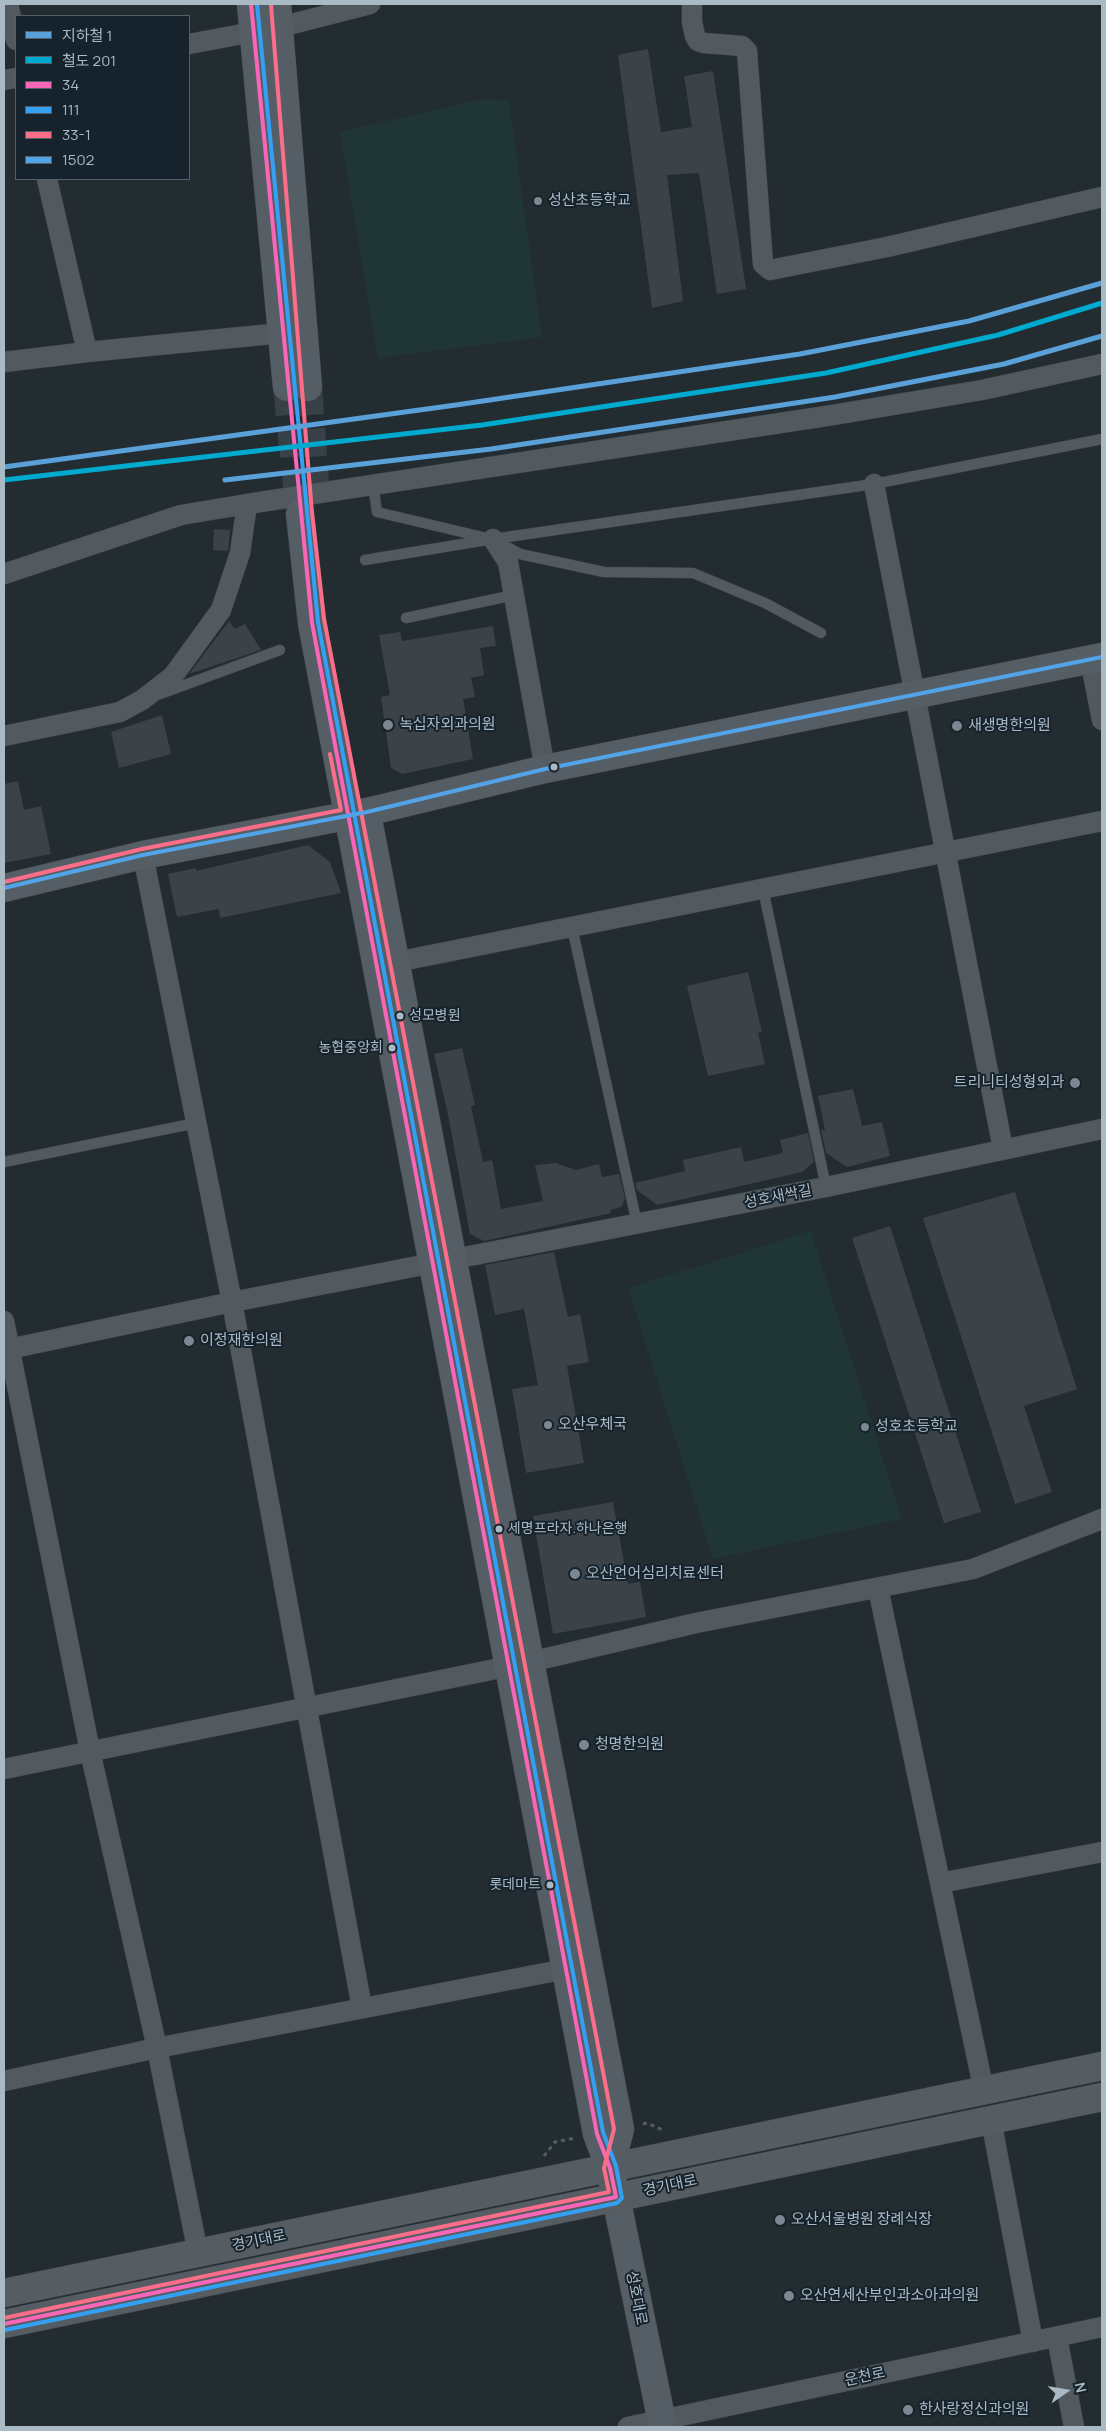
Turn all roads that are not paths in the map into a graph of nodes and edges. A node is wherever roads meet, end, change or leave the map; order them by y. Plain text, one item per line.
1 (8, 4) edge
2 (251, 4) edge
3 (370, 4) edge
4 (692, 4) edge
5 (270, 21) edge
6 (15, 36) edge
7 (190, 44) edge
8 (47, 180) edge
9 (1102, 197) edge
10 (282, 333) junction
11 (87, 352) junction
12 (4, 362) edge
13 (1102, 364) edge
14 (1102, 439) edge
15 (373, 484) junction
16 (874, 484) junction
17 (247, 504) junction
18 (309, 513) tunnel mouth
19 (493, 539) junction
20 (365, 560) dead end
21 (4, 574) edge
22 (514, 595) junction
23 (406, 618) dead end
24 (821, 633) dead end
25 (280, 650) dead end
26 (1096, 658) edge
27 (915, 694) junction
28 (142, 700) junction
29 (1102, 720) edge
30 (4, 736) edge
31 (545, 769) junction
32 (357, 813) junction
33 (1102, 820) edge
34 (946, 852) junction
35 (143, 855) junction
36 (4, 888) edge
37 (763, 889) junction
38 (572, 927) junction
39 (396, 962) junction
40 (196, 1123) junction
41 (1102, 1129) edge
42 (1002, 1149) junction
43 (4, 1162) edge
44 (826, 1187) junction
45 (637, 1224) junction
46 (443, 1262) junction
47 (232, 1302) junction
48 (4, 1321) edge
49 (7, 1350) edge
50 (1102, 1519) edge
51 (878, 1588) junction
52 (520, 1664) junction
53 (305, 1709) junction
54 (90, 1751) junction
55 (4, 1769) edge
56 (1102, 1852) edge
57 (940, 1883) junction
58 (566, 1969) junction
59 (362, 2008) junction
60 (157, 2048) junction
61 (1102, 2066) edge
62 (4, 2081) edge
63 (984, 2091) junction
64 (1102, 2097) edge
65 (990, 2120) junction
66 (610, 2168) junction
67 (616, 2197) junction
68 (198, 2253) junction
69 (4, 2293) edge
70 (4, 2324) edge
71 (1102, 2327) edge
72 (1057, 2337) junction
73 (1033, 2342) junction
74 (662, 2424) edge
75 (628, 2427) edge
76 (1074, 2427) edge

1 - 6 street
2 - 5 main road
3 - 5 street
4 - 9 street
5 - 7 street
5 - 10 main road
5 - 10 main road
8 - 11 street
10 - 11 street
11 - 12 street
13 - 15 street
14 - 16 lane
15 - 17 street
15 - 19 lane
16 - 19 lane
16 - 27 street
17 - 21 street
17 - 28 street
18 - 32 main road, 성호대로
19 - 20 lane
19 - 22 street
19 - 24 lane
22 - 23 lane
22 - 31 street
25 - 28 lane
26 - 27 main road
26 - 29 street
27 - 31 main road
27 - 34 street
28 - 30 street
31 - 32 main road
32 - 35 main road
32 - 39 main road, 성호대로
32 - 46 main road, 성호대로
33 - 34 street
34 - 37 street
34 - 42 street
35 - 36 main road
35 - 40 street
37 - 38 street
37 - 44 lane
38 - 39 street
38 - 45 lane
39 - 46 main road, 성호대로
40 - 43 lane
40 - 47 street
41 - 42 street, 성호새싹길
42 - 44 street, 성호새싹길
44 - 45 street, 성호새싹길
45 - 46 street, 성호새싹길
46 - 47 street, 성호새싹길
46 - 52 main road, 성호대로
47 - 49 street, 성호새싹길
47 - 53 street
48 - 49 street
49 - 54 street
50 - 51 street
51 - 52 street
51 - 57 street
52 - 53 street
52 - 58 main road, 성호대로
52 - 66 main road, 성호대로
53 - 54 street
53 - 59 street
54 - 55 street
54 - 60 street
56 - 57 street
57 - 63 street
58 - 59 street
58 - 66 main road, 성호대로
59 - 60 street
60 - 62 street
60 - 68 street
61 - 63 main road, 경기대로
63 - 66 main road, 경기대로
64 - 65 main road, 경기대로
65 - 67 main road, 경기대로
65 - 73 street
66 - 67 main road, 성호대로
66 - 68 main road, 경기대로
67 - 70 main road, 경기대로
67 - 74 main road, 성호대로
68 - 69 main road, 경기대로
71 - 72 street, 운천로
72 - 73 street, 운천로
72 - 76 street
73 - 74 street, 운천로
74 - 75 street, 운천로

